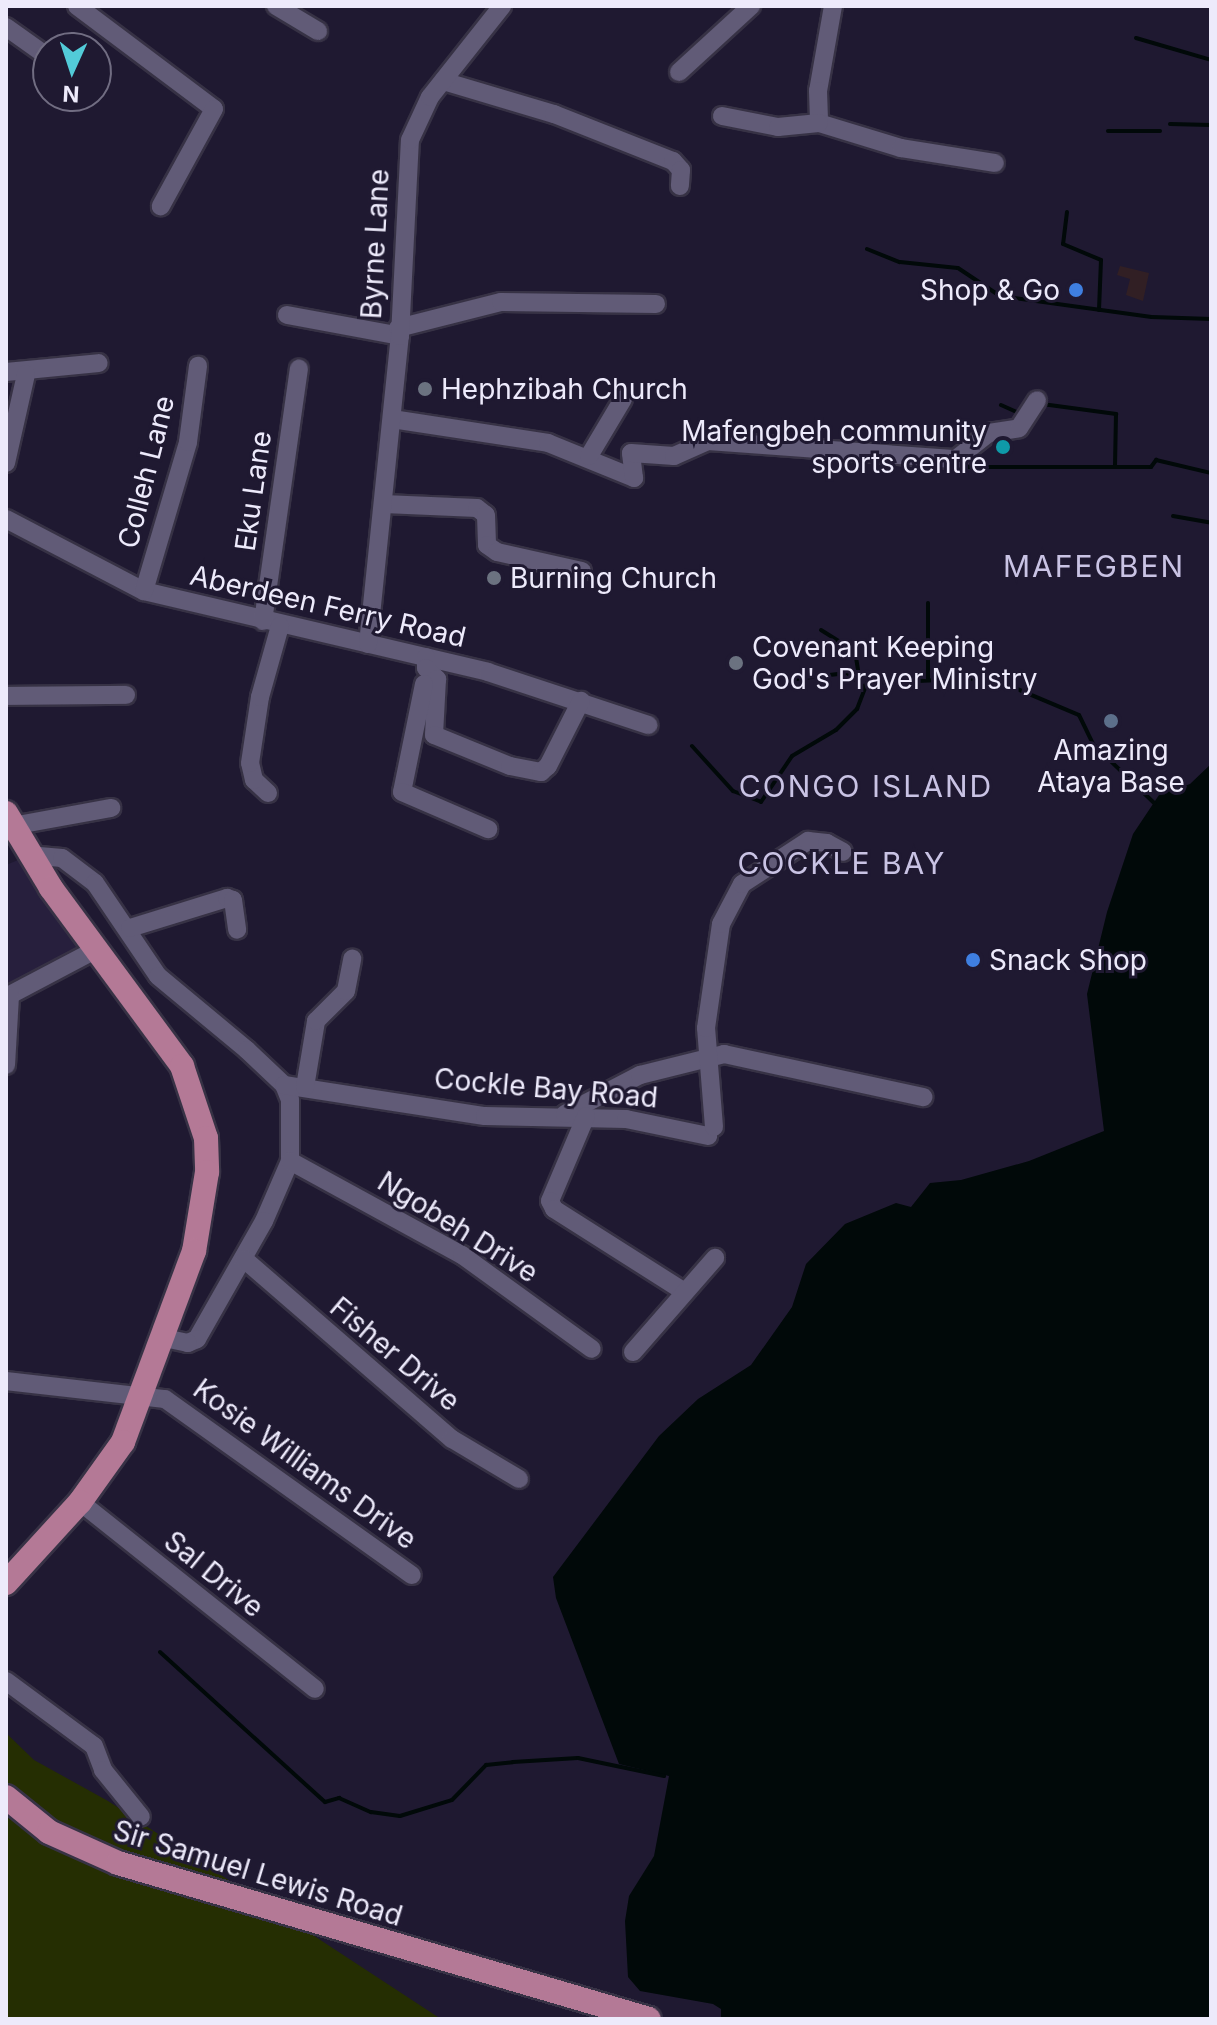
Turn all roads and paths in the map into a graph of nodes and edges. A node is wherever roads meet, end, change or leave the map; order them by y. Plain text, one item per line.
1 (77, 6) edge
2 (276, 6) edge
3 (502, 6) edge
4 (751, 6) edge
5 (833, 6) edge
6 (6, 27) edge
7 (318, 31) dead end
8 (32, 45) edge
9 (679, 72) dead end
10 (443, 81) junction
11 (722, 116) dead end
12 (819, 123) junction
13 (995, 163) dead end
14 (680, 186) dead end
15 (161, 206) dead end
16 (656, 304) dead end
17 (287, 315) dead end
18 (399, 332) junction
19 (99, 363) dead end
20 (198, 366) dead end
21 (299, 369) dead end
22 (6, 372) edge
23 (26, 374) junction
24 (623, 399) dead end
25 (1037, 400) dead end
26 (392, 419) junction
27 (589, 456) junction
28 (6, 463) edge
29 (384, 504) junction
30 (6, 519) edge
31 (582, 571) dead end
32 (144, 591) junction
33 (272, 623) junction
34 (368, 644) junction
35 (426, 663) junction
36 (126, 695) dead end
37 (6, 696) edge
38 (581, 701) junction
39 (648, 725) dead end
40 (268, 793) dead end
41 (111, 808) dead end
42 (9, 820) edge
43 (488, 829) dead end
44 (843, 852) dead end
45 (28, 855) junction
46 (130, 928) junction
47 (237, 930) dead end
48 (95, 950) junction
49 (352, 959) dead end
50 (8, 997) edge
51 (707, 1056) junction
52 (6, 1065) edge
53 (284, 1085) junction
54 (305, 1087) junction
55 (923, 1097) dead end
56 (563, 1115) junction
57 (586, 1116) junction
58 (290, 1161) junction
59 (715, 1258) dead end
60 (244, 1259) junction
61 (683, 1291) junction
62 (165, 1338) junction
63 (592, 1349) dead end
64 (633, 1352) dead end
65 (6, 1381) edge
66 (155, 1396) junction
67 (519, 1479) dead end
68 (80, 1502) junction
69 (412, 1575) dead end
70 (6, 1583) edge
71 (6, 1681) edge
72 (315, 1689) dead end
73 (6, 1797) edge
74 (141, 1817) dead end
75 (649, 2019) edge

1 - 15 street
2 - 7 street
3 - 10 street, Byrne Lane
4 - 9 street
5 - 12 street
6 - 8 street
10 - 14 street
10 - 18 street, Byrne Lane
11 - 12 street
12 - 13 street
16 - 18 street
17 - 18 street
18 - 26 street, Byrne Lane
19 - 23 street
20 - 32 street, Colleh Lane
21 - 33 street, Eku Lane
22 - 23 street
23 - 28 street
24 - 27 street
25 - 27 street
26 - 27 street
26 - 29 street, Byrne Lane
29 - 31 street
29 - 34 street, Byrne Lane
30 - 32 street, Aberdeen Ferry Road
32 - 33 street, Aberdeen Ferry Road
33 - 34 street, Aberdeen Ferry Road
33 - 40 street, Eku Lane
34 - 35 street, Aberdeen Ferry Road
35 - 38 street, Aberdeen Ferry Road
35 - 38 street
35 - 43 street
36 - 37 street
38 - 39 street, Aberdeen Ferry Road
41 - 42 street
42 - 45 main road
44 - 51 street
45 - 46 street
45 - 48 main road
46 - 47 street
46 - 53 street
48 - 50 street
48 - 62 main road
49 - 54 street
50 - 52 street
51 - 55 street
51 - 56 street
51 - 57 street, Cockle Bay Road
53 - 54 street, Cockle Bay Road
53 - 58 street
54 - 56 street, Cockle Bay Road
56 - 57 street, Cockle Bay Road
57 - 61 street
58 - 60 street
58 - 63 street, Ngobeh Drive
59 - 61 street
60 - 62 street
60 - 67 street, Fisher Drive
61 - 64 street
62 - 66 main road
65 - 66 street
66 - 68 main road
66 - 69 street, Kosie Williams Drive
68 - 70 main road
68 - 72 street, Sal Drive
71 - 74 street
73 - 75 main road, Sir Samuel Lewis Road

